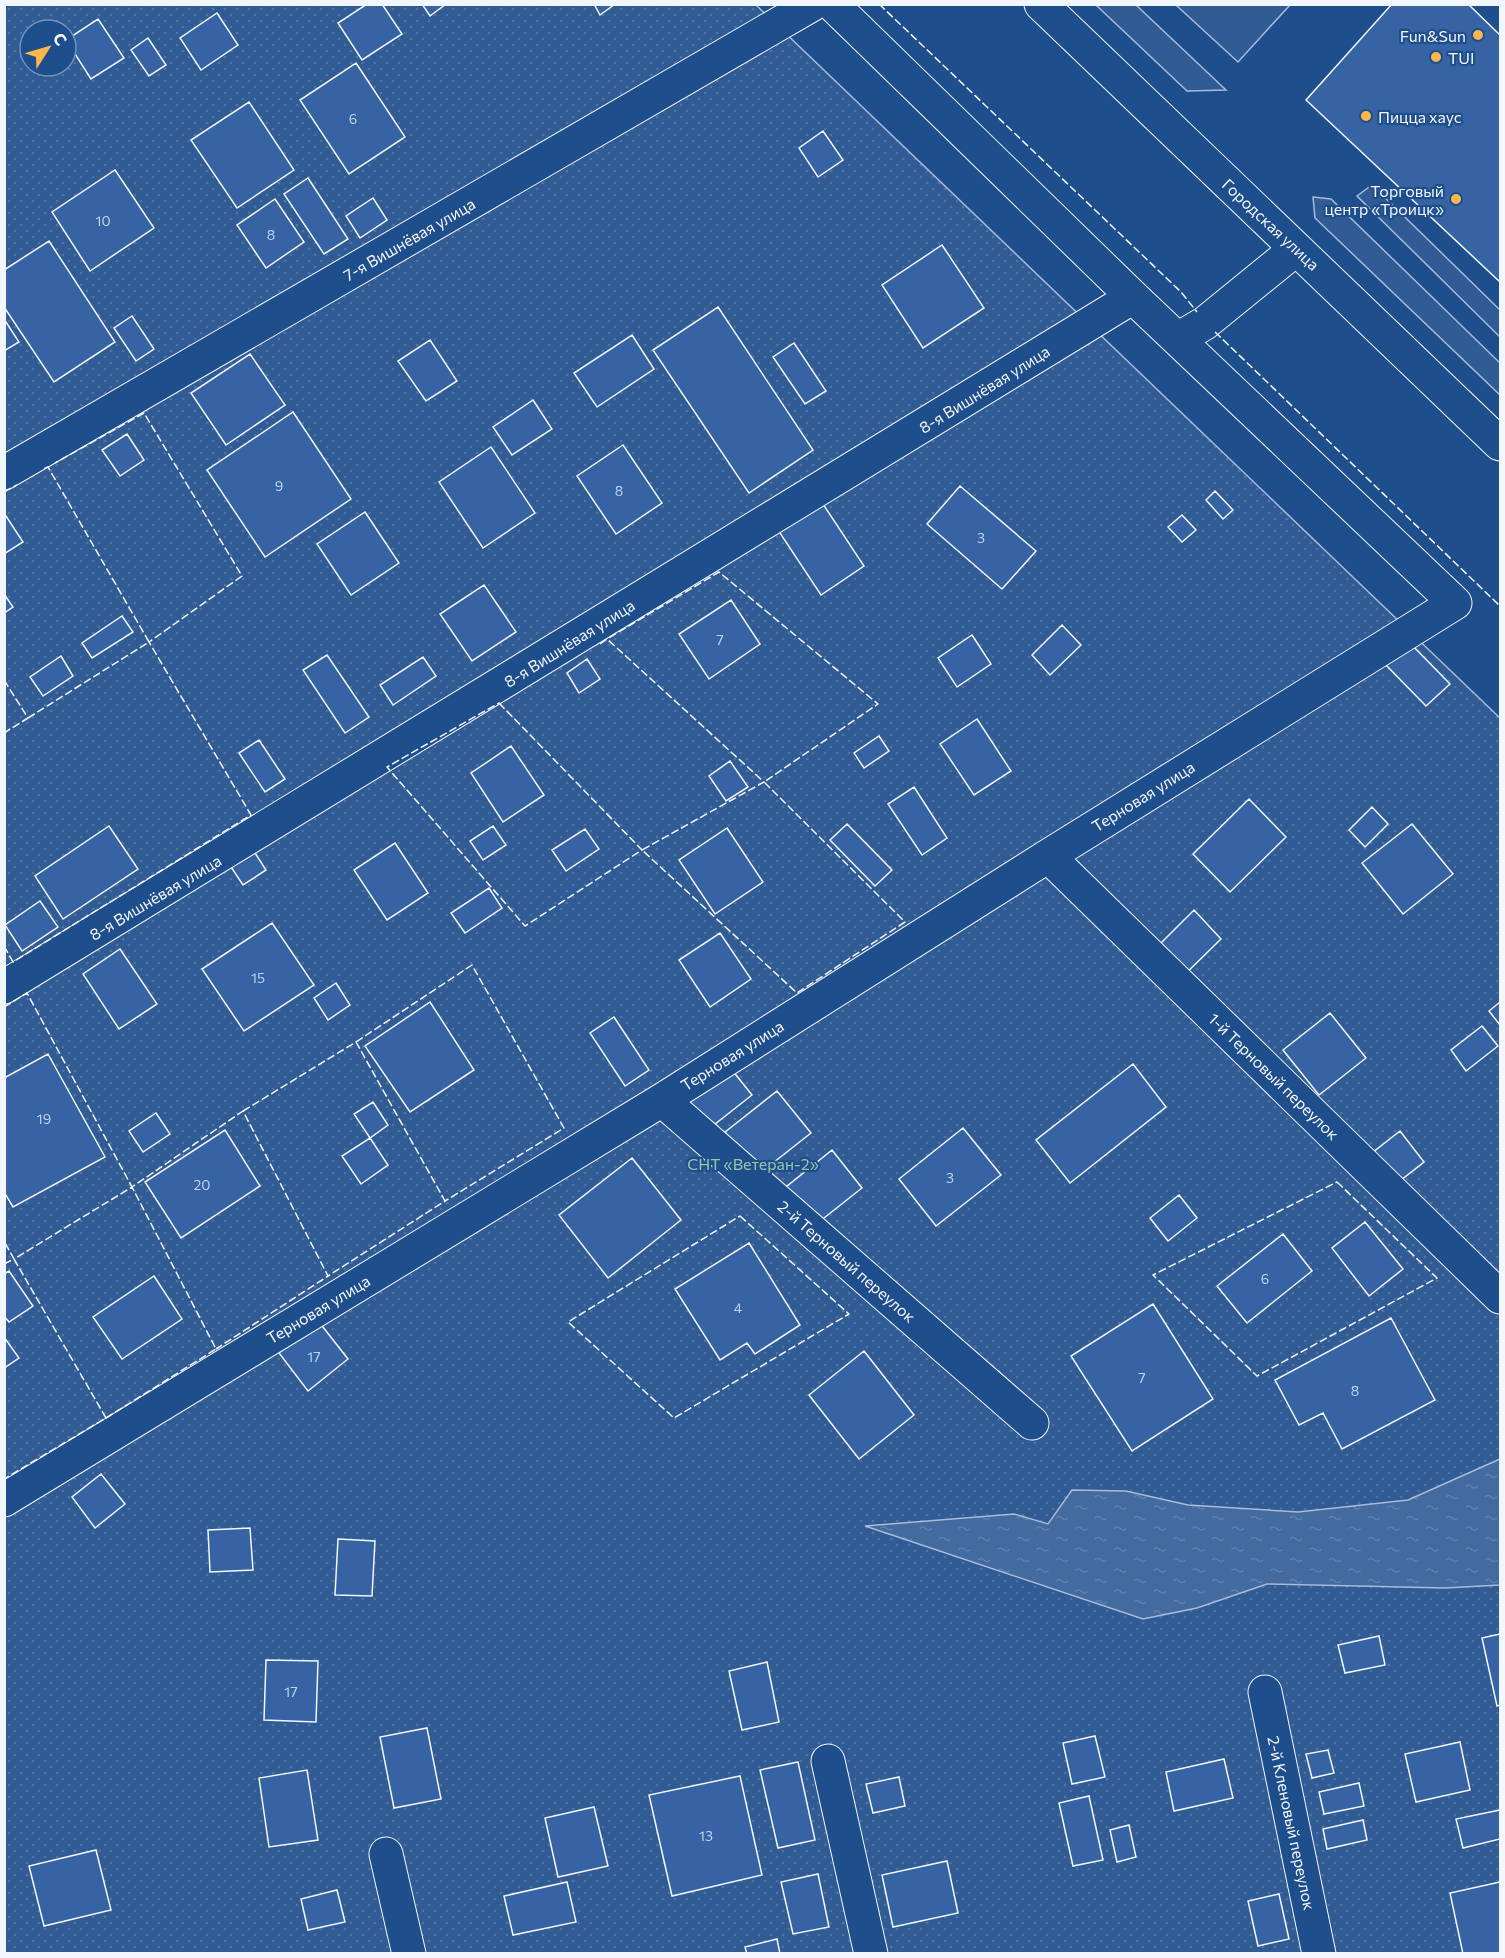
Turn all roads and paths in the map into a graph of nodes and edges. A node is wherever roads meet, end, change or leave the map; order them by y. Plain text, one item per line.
1 (813, 4) edge
2 (832, 4) edge
3 (1041, 4) edge
4 (1296, 249) junction
5 (1133, 297) junction
6 (1178, 339) junction
7 (1500, 444) edge
8 (4, 473) edge
9 (1047, 856) junction
10 (4, 987) edge
11 (662, 1100) junction
12 (1500, 1297) edge
13 (1032, 1423) dead end
14 (4, 1500) edge
15 (1265, 1692) dead end
16 (828, 1761) dead end
17 (386, 1854) dead end
18 (409, 1953) edge
19 (871, 1953) edge
20 (1319, 1953) edge

1 - 8 street, 7-я Вишнёвая улица
2 - 5 street
3 - 4 street, Городская улица
4 - 6 street
4 - 7 street, Городская улица
5 - 6 street
5 - 10 street, 8-я Вишнёвая улица
6 - 9 street, Терновая улица
9 - 11 street, Терновая улица
9 - 12 street, 1-й Терновый переулок
11 - 13 street, 2-й Терновый переулок
11 - 14 street, Терновая улица
15 - 20 street, 2-й Кленовый переулок
16 - 19 street
17 - 18 street

